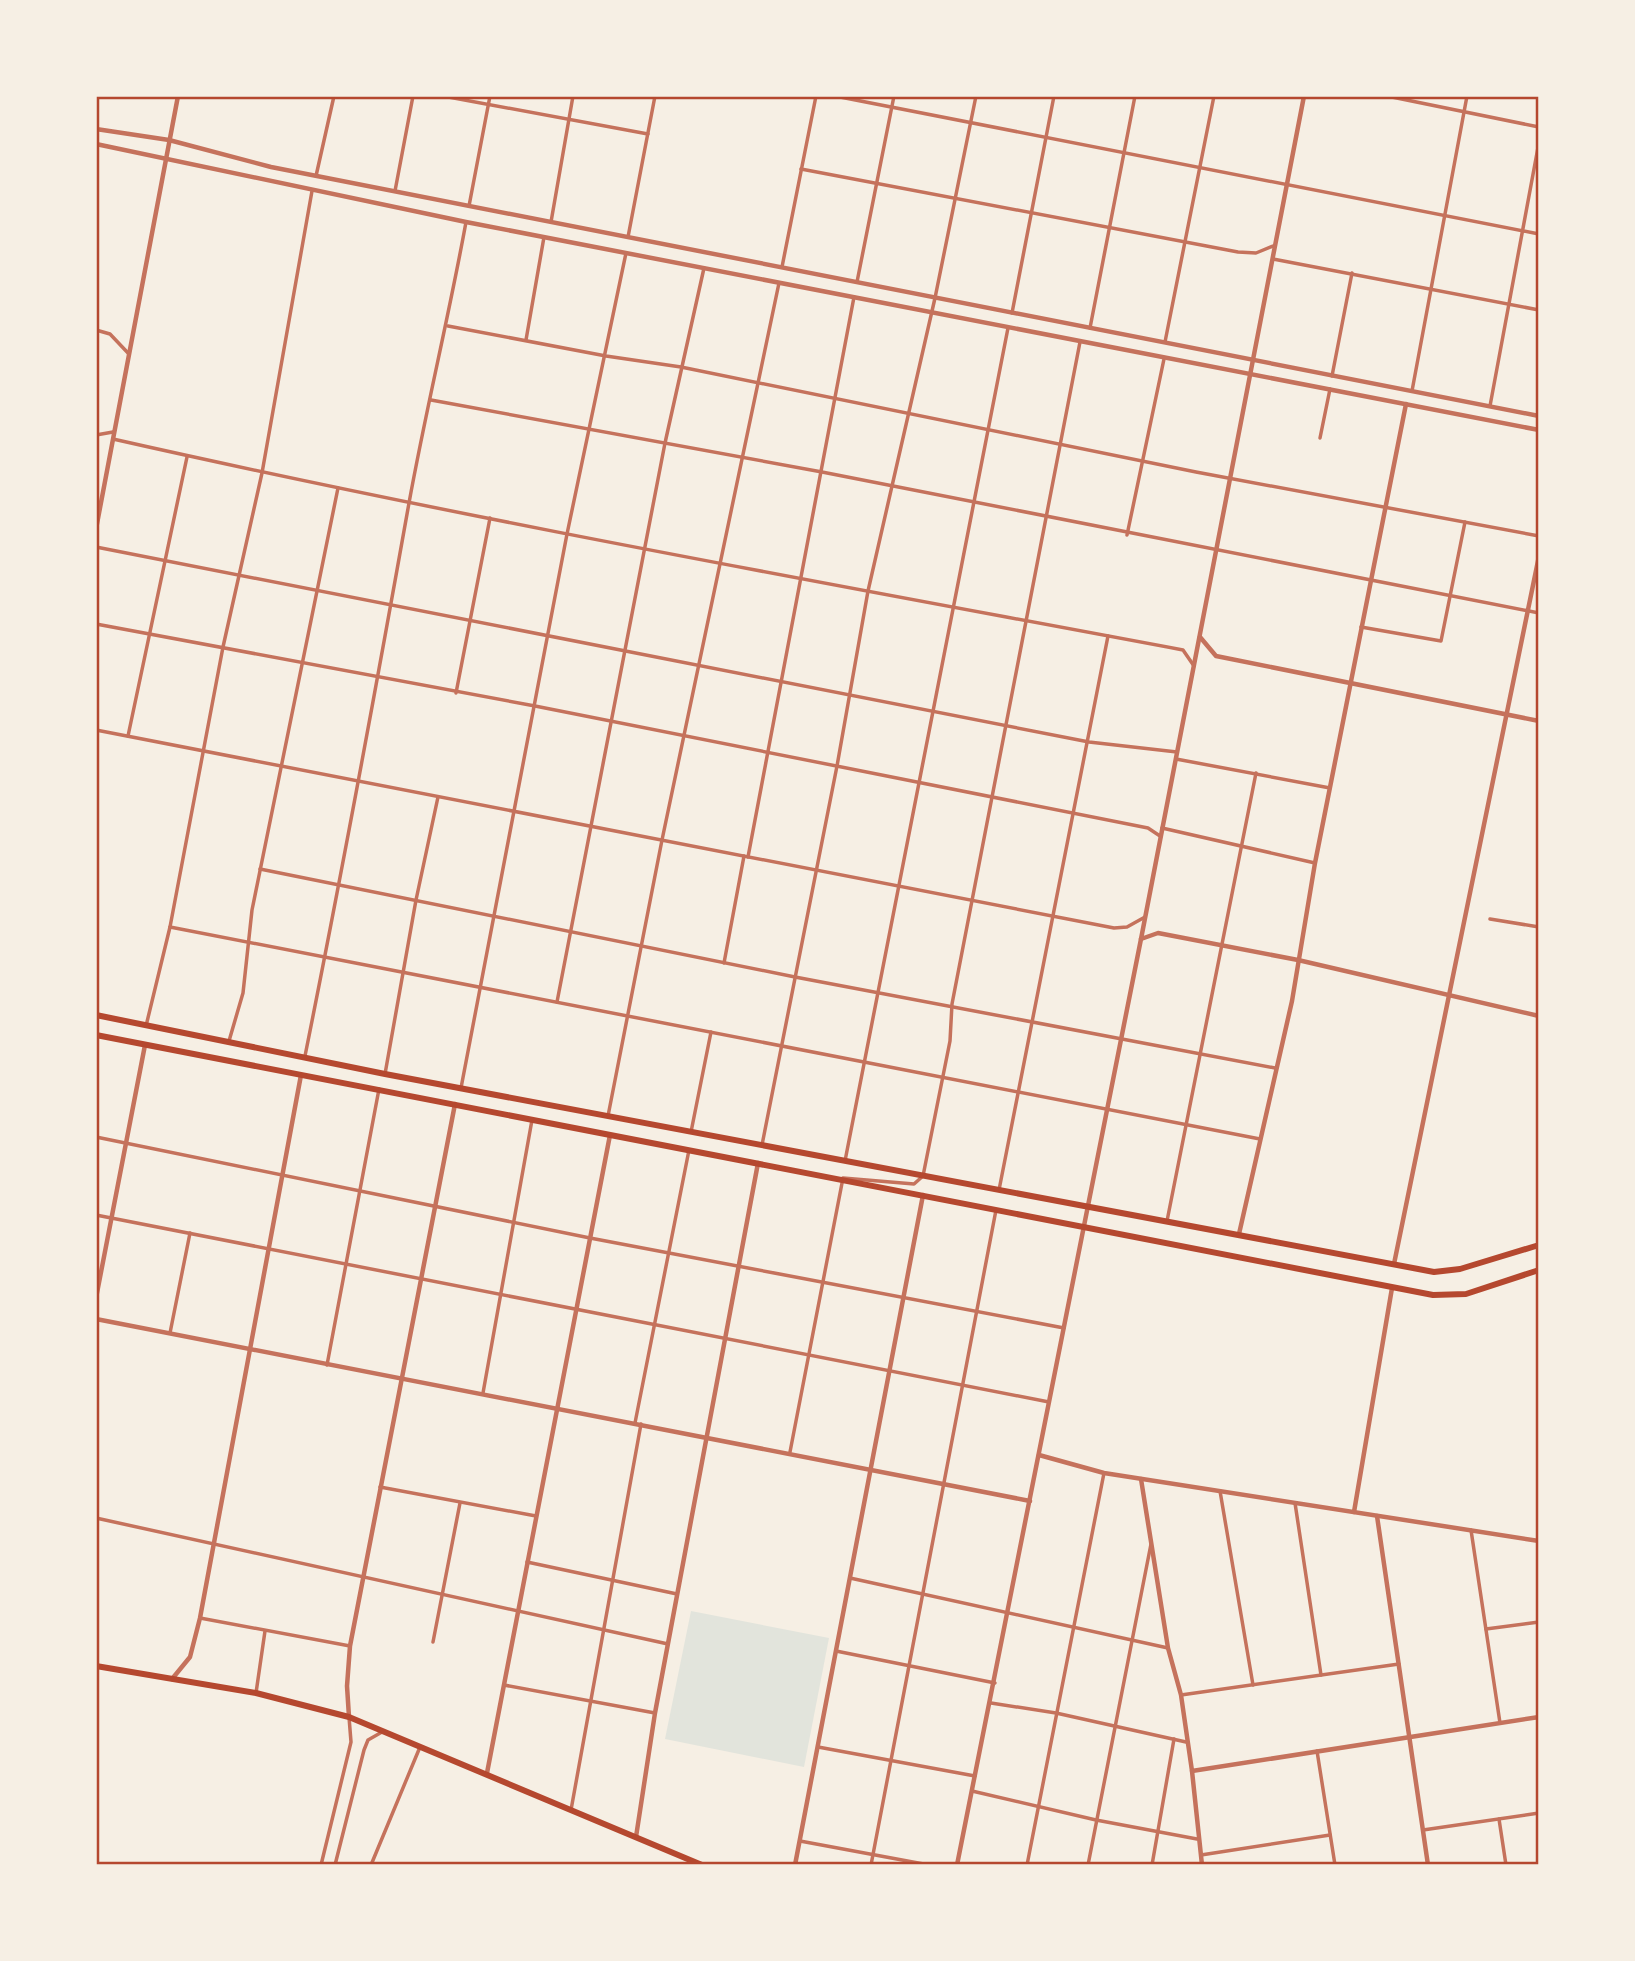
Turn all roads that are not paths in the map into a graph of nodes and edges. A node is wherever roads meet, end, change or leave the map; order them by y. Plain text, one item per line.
1 (178, 96) edge
2 (334, 96) edge
3 (413, 96) edge
4 (443, 96) edge
5 (490, 96) edge
6 (573, 96) edge
7 (655, 96) edge
8 (816, 96) edge
9 (835, 96) edge
10 (894, 96) edge
11 (976, 96) edge
12 (1054, 96) edge
13 (1135, 96) edge
14 (1214, 96) edge
15 (1304, 96) edge
16 (1387, 96) edge
17 (1467, 96) edge
18 (489, 105) junction
19 (892, 108) junction
20 (1464, 112) junction
21 (569, 120) junction
22 (971, 124) junction
23 (1539, 127) edge
24 (96, 129) edge
25 (648, 134) junction
26 (1046, 137) junction
27 (169, 140) junction
28 (1539, 142) edge
29 (96, 144) edge
30 (1124, 152) junction
31 (165, 156) junction
32 (1199, 167) junction
33 (801, 169) junction
34 (316, 176) junction
35 (877, 183) junction
36 (1287, 187) junction
37 (312, 191) junction
38 (395, 191) junction
39 (955, 197) junction
40 (469, 206) junction
41 (1032, 211) junction
42 (1445, 215) junction
43 (466, 222) junction
44 (551, 222) junction
45 (1110, 228) junction
46 (1520, 231) junction
47 (1539, 234) edge
48 (544, 237) junction
49 (628, 237) junction
50 (1186, 240) junction
51 (1273, 246) junction
52 (626, 253) junction
53 (1271, 259) junction
54 (782, 267) junction
55 (704, 268) junction
56 (1352, 273) junction
57 (857, 282) junction
58 (779, 283) junction
59 (1430, 289) junction
60 (854, 297) junction
61 (935, 298) junction
62 (1507, 303) junction
63 (1539, 310) edge
64 (932, 313) junction
65 (1012, 313) junction
66 (448, 326) junction
67 (1008, 328) junction
68 (1090, 328) junction
69 (96, 330) edge
70 (526, 340) junction
71 (1080, 342) junction
72 (1165, 342) junction
73 (128, 353) junction
74 (606, 356) junction
75 (1164, 359) junction
76 (1253, 359) junction
77 (681, 367) junction
78 (1251, 374) junction
79 (1332, 376) junction
80 (760, 386) junction
81 (1331, 389) junction
82 (1412, 391) junction
83 (431, 400) junction
84 (833, 400) junction
85 (1406, 404) junction
86 (1490, 406) junction
87 (907, 414) junction
88 (1539, 416) edge
89 (1539, 429) edge
90 (589, 430) junction
91 (988, 430) junction
92 (113, 432) junction
93 (96, 435) edge
94 (1320, 438) dead end
95 (112, 439) junction
96 (665, 443) junction
97 (1061, 444) junction
98 (187, 457) junction
99 (743, 459) junction
100 (1141, 461) junction
101 (821, 472) junction
102 (262, 473) junction
103 (1231, 478) junction
104 (890, 487) junction
105 (338, 488) junction
106 (409, 502) junction
107 (974, 503) junction
108 (1385, 506) junction
109 (1048, 517) junction
110 (490, 518) junction
111 (1465, 522) junction
112 (96, 529) edge
113 (567, 534) junction
114 (1127, 535) junction
115 (1539, 536) edge
116 (96, 547) edge
117 (647, 548) junction
118 (1217, 551) junction
119 (1539, 556) edge
120 (165, 562) junction
121 (721, 562) junction
122 (237, 575) junction
123 (800, 579) junction
124 (1371, 581) junction
125 (316, 591) junction
126 (868, 591) junction
127 (1452, 595) junction
128 (393, 605) junction
129 (955, 608) junction
130 (1527, 611) junction
131 (1539, 613) edge
132 (470, 622) junction
133 (1028, 622) junction
134 (96, 624) edge
135 (1361, 627) junction
136 (148, 635) junction
137 (1108, 636) junction
138 (1200, 637) junction
139 (549, 638) junction
140 (223, 647) junction
141 (626, 651) junction
142 (303, 663) junction
143 (699, 664) junction
144 (1194, 666) junction
145 (378, 677) junction
146 (780, 681) junction
147 (1351, 682) junction
148 (456, 692) junction
149 (850, 695) junction
150 (535, 706) junction
151 (935, 710) junction
152 (1507, 715) junction
153 (611, 721) junction
154 (1539, 721) edge
155 (1007, 724) junction
156 (96, 730) edge
157 (128, 736) junction
158 (684, 737) junction
159 (1089, 741) junction
160 (204, 750) junction
161 (765, 752) junction
162 (1177, 752) junction
163 (1176, 759) junction
164 (283, 766) junction
165 (837, 766) junction
166 (1256, 772) junction
167 (357, 781) junction
168 (921, 783) junction
169 (1330, 788) junction
170 (438, 797) junction
171 (992, 798) junction
172 (515, 812) junction
173 (1073, 814) junction
174 (591, 826) junction
175 (1162, 828) junction
176 (1161, 836) junction
177 (662, 840) junction
178 (1241, 846) junction
179 (746, 856) junction
180 (1315, 863) junction
181 (260, 869) junction
182 (816, 870) junction
183 (341, 885) junction
184 (901, 887) junction
185 (416, 900) junction
186 (972, 901) junction
187 (494, 914) junction
188 (1054, 916) junction
189 (1145, 917) junction
190 (1489, 919) dead end
191 (170, 927) junction
192 (1539, 927) edge
193 (572, 930) junction
194 (1141, 939) junction
195 (249, 943) junction
196 (642, 945) junction
197 (1223, 946) junction
198 (325, 958) junction
199 (1298, 960) junction
200 (724, 963) junction
201 (404, 971) junction
202 (795, 977) junction
203 (479, 988) junction
204 (880, 993) junction
205 (1450, 997) junction
206 (557, 1002) junction
207 (952, 1004) junction
208 (96, 1015) edge
209 (628, 1016) junction
210 (1539, 1016) edge
211 (1033, 1020) junction
212 (146, 1027) junction
213 (710, 1032) junction
214 (96, 1035) edge
215 (1121, 1038) junction
216 (229, 1043) junction
217 (145, 1044) junction
218 (782, 1046) junction
219 (1201, 1053) junction
220 (305, 1058) junction
221 (865, 1062) junction
222 (1275, 1068) junction
223 (385, 1074) junction
224 (301, 1075) junction
225 (943, 1076) junction
226 (461, 1088) junction
227 (379, 1089) junction
228 (1020, 1093) junction
229 (455, 1104) junction
230 (1106, 1111) junction
231 (608, 1115) junction
232 (532, 1119) junction
233 (1185, 1124) junction
234 (691, 1132) junction
235 (610, 1134) junction
236 (96, 1137) edge
237 (1260, 1139) junction
238 (126, 1142) junction
239 (762, 1145) junction
240 (690, 1149) junction
241 (845, 1161) junction
242 (758, 1162) junction
243 (283, 1175) junction
244 (923, 1176) junction
245 (843, 1178) junction
246 (359, 1192) junction
247 (998, 1192) junction
248 (923, 1195) junction
249 (435, 1206) junction
250 (1088, 1206) junction
251 (997, 1210) junction
252 (96, 1215) edge
253 (112, 1217) junction
254 (1167, 1221) junction
255 (514, 1222) junction
256 (1084, 1228) junction
257 (190, 1234) junction
258 (1239, 1234) junction
259 (590, 1238) junction
260 (1539, 1245) edge
261 (269, 1250) junction
262 (670, 1252) junction
263 (345, 1264) junction
264 (1394, 1264) junction
265 (739, 1265) junction
266 (1539, 1270) edge
267 (421, 1279) junction
268 (825, 1282) junction
269 (1392, 1288) junction
270 (500, 1294) junction
271 (96, 1298) edge
272 (903, 1298) junction
273 (576, 1308) junction
274 (975, 1311) junction
275 (96, 1319) edge
276 (654, 1323) junction
277 (1064, 1328) junction
278 (170, 1333) junction
279 (726, 1337) junction
280 (250, 1349) junction
281 (809, 1353) junction
282 (327, 1365) junction
283 (890, 1369) junction
284 (401, 1378) junction
285 (962, 1384) junction
286 (483, 1393) junction
287 (1050, 1402) junction
288 (557, 1408) junction
289 (638, 1423) junction
290 (707, 1436) junction
291 (790, 1452) junction
292 (1039, 1455) junction
293 (871, 1469) junction
294 (1104, 1473) junction
295 (1141, 1479) junction
296 (943, 1483) junction
297 (380, 1487) junction
298 (1220, 1491) junction
299 (1030, 1500) junction
300 (460, 1502) junction
301 (1296, 1503) junction
302 (1353, 1512) junction
303 (536, 1516) junction
304 (1377, 1516) junction
305 (96, 1518) edge
306 (1471, 1530) junction
307 (1539, 1541) edge
308 (1151, 1543) junction
309 (215, 1545) junction
310 (527, 1562) junction
311 (363, 1575) junction
312 (850, 1578) junction
313 (611, 1580) junction
314 (443, 1592) junction
315 (922, 1592) junction
316 (677, 1594) junction
317 (518, 1611) junction
318 (1009, 1612) junction
319 (200, 1618) junction
320 (1539, 1622) edge
321 (1072, 1629) junction
322 (1486, 1629) junction
323 (601, 1630) junction
324 (265, 1631) junction
325 (1131, 1641) junction
326 (433, 1642) dead end
327 (668, 1644) junction
328 (350, 1646) junction
329 (1168, 1648) junction
330 (836, 1651) junction
331 (1399, 1664) junction
332 (909, 1665) junction
333 (97, 1667) edge
334 (1321, 1675) junction
335 (171, 1679) junction
336 (995, 1682) junction
337 (504, 1685) junction
338 (1253, 1685) junction
339 (256, 1693) junction
340 (1181, 1695) junction
341 (589, 1700) junction
342 (991, 1703) junction
343 (655, 1713) junction
344 (1056, 1713) junction
345 (349, 1717) junction
346 (1539, 1717) edge
347 (1500, 1723) junction
348 (1115, 1725) junction
349 (385, 1731) junction
350 (1409, 1737) junction
351 (1174, 1740) junction
352 (1186, 1742) junction
353 (421, 1746) junction
354 (818, 1747) junction
355 (1317, 1751) junction
356 (891, 1759) junction
357 (1192, 1770) junction
358 (487, 1773) junction
359 (975, 1776) junction
360 (972, 1791) junction
361 (1037, 1806) junction
362 (571, 1810) junction
363 (1539, 1813) edge
364 (1499, 1819) junction
365 (1096, 1820) junction
366 (1423, 1830) junction
367 (1159, 1833) junction
368 (1330, 1835) junction
369 (636, 1837) junction
370 (1198, 1839) junction
371 (800, 1841) junction
372 (873, 1855) junction
373 (1200, 1855) junction
374 (321, 1865) edge
375 (335, 1865) edge
376 (371, 1865) edge
377 (702, 1865) edge
378 (795, 1865) edge
379 (871, 1865) edge
380 (929, 1865) edge
381 (957, 1865) edge
382 (1027, 1865) edge
383 (1088, 1865) edge
384 (1152, 1865) edge
385 (1202, 1865) edge
386 (1335, 1865) edge
387 (1428, 1865) edge
388 (1506, 1865) edge

1 - 27 street
2 - 34 street
3 - 38 street
4 - 18 street
5 - 18 street
6 - 21 street
7 - 25 street
8 - 33 street
9 - 19 street
10 - 19 street
11 - 22 street
12 - 26 street
13 - 30 street
14 - 32 street
15 - 36 street
16 - 20 street
17 - 20 street
18 - 21 street
18 - 40 street
19 - 22 street
19 - 35 street
20 - 23 street
20 - 42 street
21 - 25 street
21 - 44 street
22 - 26 street
22 - 39 street
24 - 27 street
25 - 49 street
26 - 30 street
26 - 41 street
27 - 31 street
27 - 34 street
28 - 46 street
29 - 31 street
30 - 32 street
30 - 45 street
31 - 37 street
31 - 73 street
32 - 36 street
32 - 50 street
33 - 35 street
33 - 54 street
34 - 38 street
35 - 39 street
35 - 57 street
36 - 42 street
36 - 51 street
37 - 43 street
37 - 102 street
38 - 40 street
39 - 41 street
39 - 61 street
40 - 44 street
41 - 45 street
41 - 65 street
42 - 46 street
42 - 59 street
43 - 48 street
43 - 66 street
44 - 49 street
45 - 50 street
45 - 68 street
46 - 47 street
46 - 62 street
48 - 52 street
48 - 70 street
49 - 54 street
50 - 51 street
50 - 72 street
51 - 53 street
52 - 55 street
52 - 74 street
53 - 56 street
53 - 76 street
54 - 57 street
55 - 58 street
55 - 77 street
56 - 59 street
56 - 79 street
57 - 61 street
58 - 60 street
58 - 80 street
59 - 62 street
59 - 82 street
60 - 64 street
60 - 84 street
61 - 64 street
61 - 65 street
62 - 63 street
62 - 86 street
64 - 67 street
64 - 87 street
65 - 68 street
66 - 70 street
66 - 83 street
67 - 71 street
67 - 91 street
68 - 72 street
69 - 73 street
70 - 74 street
71 - 75 street
71 - 97 street
72 - 76 street
73 - 92 street
74 - 77 street
74 - 90 street
75 - 78 street
75 - 100 street
76 - 78 street
76 - 79 street
77 - 80 street
77 - 96 street
78 - 81 street
78 - 103 street
79 - 82 street
80 - 84 street
80 - 99 street
81 - 85 street
81 - 94 street
82 - 86 street
83 - 90 street
83 - 106 street
84 - 87 street
84 - 101 street
85 - 89 street
85 - 108 street
86 - 88 street
87 - 91 street
87 - 104 street
90 - 96 street
90 - 113 street
91 - 97 street
91 - 107 street
92 - 93 street
92 - 95 street
95 - 98 street
95 - 112 street
96 - 99 street
96 - 117 street
97 - 100 street
97 - 109 street
98 - 102 street
98 - 120 street
99 - 101 street
99 - 121 street
100 - 103 street
100 - 114 street
101 - 104 street
101 - 123 street
102 - 105 street
102 - 122 street
103 - 108 street
103 - 118 street
104 - 107 street
104 - 126 street
105 - 106 street
105 - 125 street
106 - 110 street
106 - 128 street
107 - 109 street
107 - 129 street
108 - 111 street
108 - 124 street
109 - 114 street
109 - 133 street
110 - 113 street
110 - 132 street
111 - 115 street
111 - 127 street
113 - 117 street
113 - 139 street
114 - 118 street
116 - 120 street
117 - 121 street
117 - 141 street
118 - 124 street
118 - 138 street
119 - 130 street
120 - 122 street
120 - 136 street
121 - 123 street
121 - 143 street
122 - 125 street
122 - 140 street
123 - 126 street
123 - 146 street
124 - 127 street
124 - 135 street
125 - 128 street
125 - 142 street
126 - 129 street
126 - 149 street
127 - 130 street
127 - 135 street
128 - 132 street
128 - 145 street
129 - 133 street
129 - 151 street
130 - 131 street
130 - 152 street
132 - 139 street
132 - 148 street
133 - 137 street
133 - 155 street
134 - 136 street
135 - 147 street
136 - 140 street
136 - 157 street
137 - 144 street
137 - 159 street
138 - 144 street
138 - 147 street
139 - 141 street
139 - 150 street
140 - 142 street
140 - 160 street
141 - 143 street
141 - 153 street
142 - 145 street
142 - 164 street
143 - 146 street
143 - 158 street
144 - 162 street
145 - 148 street
145 - 167 street
146 - 149 street
146 - 161 street
147 - 152 street
147 - 169 street
148 - 150 street
149 - 151 street
149 - 165 street
150 - 153 street
150 - 172 street
151 - 155 street
151 - 168 street
152 - 154 street
152 - 205 street
153 - 158 street
153 - 174 street
155 - 159 street
155 - 171 street
156 - 157 street
157 - 160 street
158 - 161 street
158 - 177 street
159 - 162 street
159 - 173 street
160 - 164 street
160 - 191 street
161 - 165 street
161 - 179 street
162 - 163 street
163 - 166 street
163 - 175 street
164 - 167 street
164 - 181 street
165 - 168 street
165 - 182 street
166 - 169 street
166 - 178 street
167 - 170 street
167 - 183 street
168 - 171 street
168 - 184 street
169 - 180 street
170 - 172 street
170 - 185 street
171 - 173 street
171 - 186 street
172 - 174 street
172 - 187 street
173 - 176 street
173 - 188 street
174 - 177 street
174 - 193 street
175 - 176 street
175 - 178 street
176 - 189 street
177 - 179 street
177 - 196 street
178 - 180 street
178 - 197 street
179 - 182 street
179 - 200 street
180 - 199 street
181 - 183 street
181 - 195 street
182 - 184 street
182 - 202 street
183 - 185 street
183 - 198 street
184 - 186 street
184 - 204 street
185 - 187 street
185 - 201 street
186 - 188 street
186 - 207 street
187 - 193 street
187 - 203 street
188 - 189 street
188 - 211 street
189 - 194 street
190 - 192 street
191 - 195 street
191 - 212 street
193 - 196 street
193 - 206 street
194 - 197 street
194 - 215 street
195 - 198 street
195 - 216 street
196 - 200 street
196 - 209 street
197 - 199 street
197 - 219 street
198 - 201 street
198 - 220 street
199 - 205 street
199 - 222 street
200 - 202 street
201 - 203 street
201 - 223 street
202 - 204 street
202 - 218 street
203 - 206 street
203 - 226 street
204 - 207 street
204 - 221 street
205 - 210 street
205 - 264 street
206 - 209 street
207 - 211 street
207 - 225 street
208 - 212 main road
209 - 213 street
209 - 231 street
211 - 215 street
211 - 228 street
212 - 216 main road
213 - 218 street
213 - 234 street
214 - 217 main road
215 - 219 street
215 - 230 street
216 - 220 main road
217 - 224 main road
217 - 238 street
218 - 221 street
218 - 239 street
219 - 222 street
219 - 233 street
220 - 223 main road
221 - 225 street
221 - 241 street
222 - 237 street
223 - 226 main road
224 - 227 main road
224 - 243 street
225 - 228 street
225 - 244 street
226 - 231 main road
227 - 229 main road
227 - 246 street
228 - 230 street
228 - 247 street
229 - 232 main road
229 - 249 street
230 - 233 street
230 - 250 street
231 - 234 main road
232 - 235 main road
232 - 255 street
233 - 237 street
233 - 254 street
234 - 239 main road
235 - 240 main road
235 - 259 street
236 - 238 street
237 - 258 street
238 - 243 street
238 - 253 street
239 - 241 main road
240 - 242 main road
240 - 262 street
241 - 244 main road
242 - 245 main road
242 - 265 street
243 - 246 street
243 - 261 street
244 - 245 street
244 - 247 main road
245 - 248 main road
245 - 268 street
246 - 249 street
246 - 263 street
247 - 250 main road
248 - 251 main road
248 - 272 street
249 - 255 street
249 - 267 street
250 - 254 main road
250 - 256 street
251 - 256 main road
251 - 274 street
252 - 253 street
253 - 257 street
253 - 271 street
254 - 258 main road
255 - 259 street
255 - 270 street
256 - 269 main road
256 - 277 street
257 - 261 street
257 - 278 street
258 - 264 main road
259 - 262 street
259 - 273 street
260 - 264 main road
261 - 263 street
261 - 280 street
262 - 265 street
262 - 276 street
263 - 267 street
263 - 282 street
265 - 268 street
265 - 279 street
266 - 269 main road
267 - 270 street
267 - 284 street
268 - 272 street
268 - 281 street
269 - 302 street
270 - 273 street
270 - 286 street
272 - 274 street
272 - 283 street
273 - 276 street
273 - 288 street
274 - 277 street
274 - 285 street
275 - 278 street
276 - 279 street
276 - 289 street
277 - 287 street
278 - 280 street
279 - 281 street
279 - 290 street
280 - 282 street
280 - 309 street
281 - 283 street
281 - 291 street
282 - 284 street
283 - 285 street
283 - 293 street
284 - 286 street
284 - 297 street
285 - 287 street
285 - 296 street
286 - 288 street
287 - 292 street
288 - 289 street
288 - 303 street
289 - 290 street
289 - 313 street
290 - 291 street
290 - 316 street
291 - 293 street
292 - 294 street
292 - 299 street
293 - 296 street
293 - 312 street
294 - 295 street
294 - 321 street
295 - 298 street
295 - 308 street
296 - 299 street
296 - 315 street
297 - 300 street
297 - 311 street
298 - 301 street
298 - 338 street
299 - 318 street
300 - 303 street
300 - 314 street
301 - 302 street
301 - 334 street
302 - 304 street
303 - 310 street
304 - 306 street
304 - 331 street
305 - 309 street
306 - 307 street
306 - 322 street
308 - 325 street
308 - 329 street
309 - 311 street
309 - 319 street
310 - 313 street
310 - 317 street
311 - 314 street
311 - 328 street
312 - 315 street
312 - 330 street
313 - 316 street
313 - 323 street
314 - 317 street
314 - 326 street
315 - 318 street
315 - 332 street
316 - 327 street
317 - 323 street
317 - 337 street
318 - 321 street
318 - 336 street
319 - 324 street
319 - 335 street
320 - 322 street
321 - 325 street
321 - 344 street
322 - 347 street
323 - 327 street
323 - 341 street
324 - 328 street
324 - 339 street
325 - 329 street
325 - 348 street
327 - 343 street
328 - 345 street
329 - 340 street
330 - 332 street
330 - 354 street
331 - 334 street
331 - 350 street
332 - 336 street
332 - 356 street
333 - 335 main road
334 - 338 street
335 - 339 main road
336 - 342 street
337 - 341 street
337 - 358 street
338 - 340 street
339 - 345 main road
340 - 352 street
341 - 343 street
341 - 362 street
342 - 344 street
342 - 359 street
343 - 369 street
344 - 348 street
344 - 361 street
345 - 349 main road
345 - 374 street
346 - 347 street
347 - 350 street
348 - 351 street
348 - 365 street
349 - 353 main road
349 - 375 street
350 - 355 street
350 - 366 street
351 - 352 street
351 - 367 street
352 - 357 street
353 - 358 main road
353 - 376 street
354 - 356 street
354 - 371 street
355 - 357 street
355 - 368 street
356 - 359 street
356 - 372 street
357 - 370 street
358 - 362 main road
359 - 360 street
360 - 361 street
360 - 381 street
361 - 365 street
361 - 382 street
362 - 369 main road
363 - 364 street
364 - 366 street
364 - 388 street
365 - 367 street
365 - 383 street
366 - 387 street
367 - 370 street
367 - 384 street
368 - 373 street
368 - 386 street
369 - 377 main road
370 - 373 street
371 - 372 street
371 - 378 street
372 - 379 street
372 - 380 street
373 - 385 street

